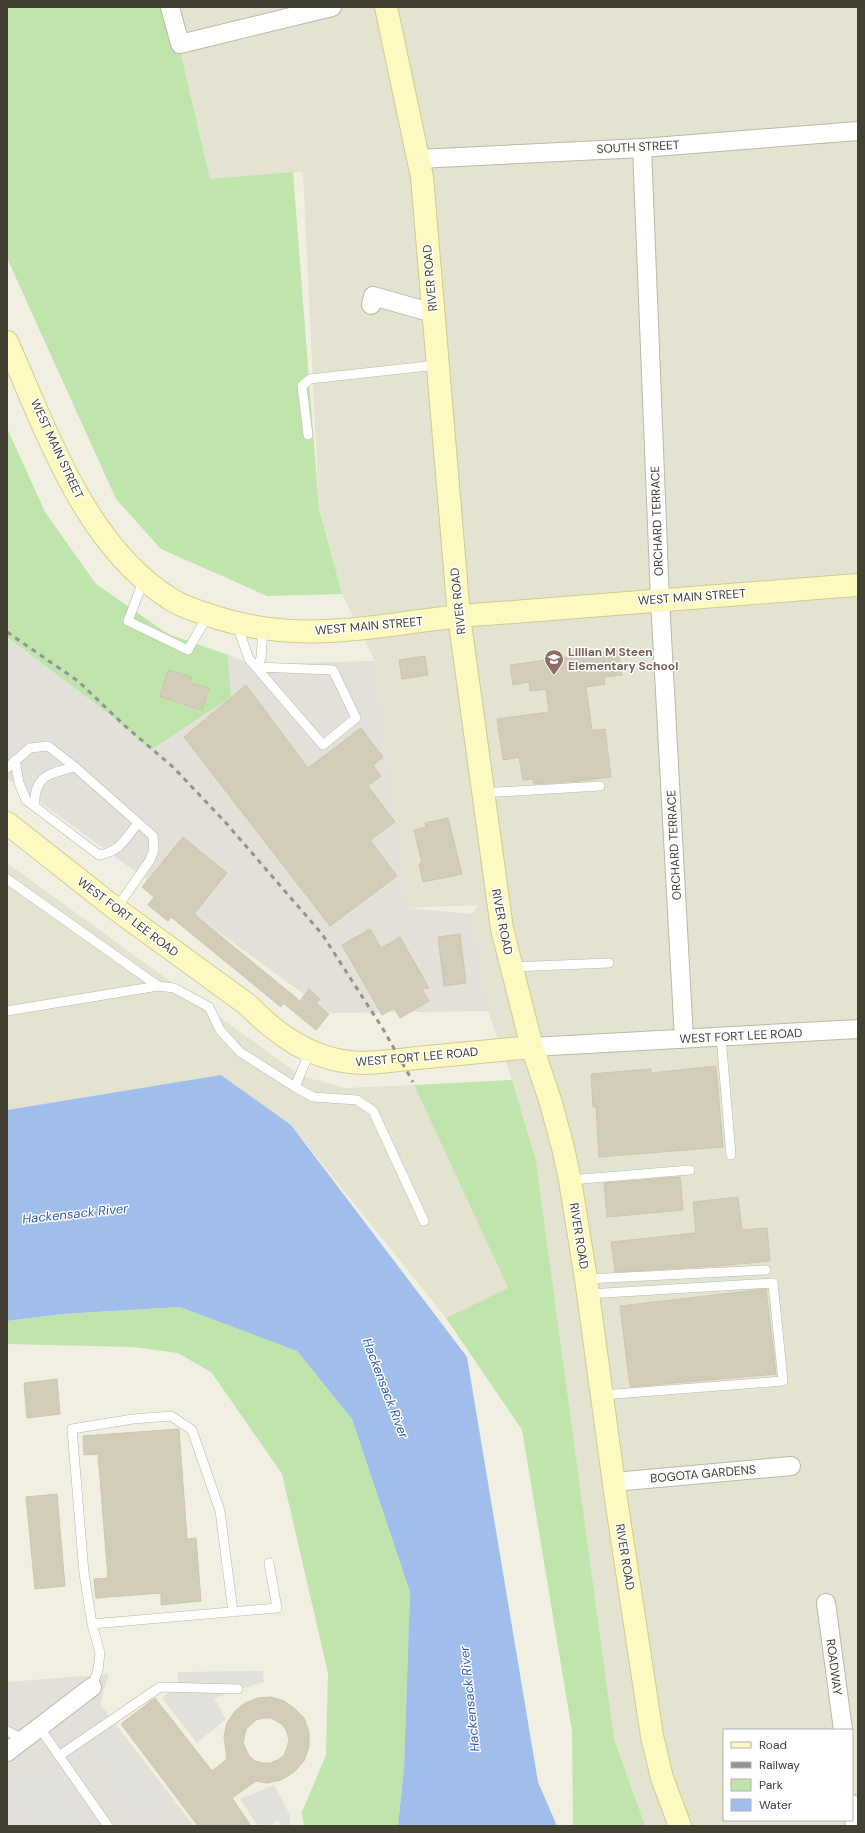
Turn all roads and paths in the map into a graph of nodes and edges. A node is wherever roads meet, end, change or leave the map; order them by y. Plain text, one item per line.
1 (170, 7) edge
2 (332, 7) edge
3 (386, 7) edge
4 (858, 131) edge
5 (642, 148) junction
6 (418, 159) junction
7 (371, 305) dead end
8 (433, 313) junction
9 (7, 343) edge
10 (437, 365) junction
11 (308, 435) dead end
12 (144, 579) junction
13 (858, 585) edge
14 (660, 600) junction
15 (208, 615) junction
16 (459, 616) junction
17 (237, 625) junction
18 (263, 629) junction
19 (256, 667) junction
20 (15, 760) junction
21 (75, 767) junction
22 (7, 768) edge
23 (600, 786) dead end
24 (482, 793) junction
25 (36, 806) junction
26 (7, 823) edge
27 (138, 823) junction
28 (7, 879) edge
29 (116, 909) junction
30 (610, 963) dead end
31 (511, 968) junction
32 (158, 986) junction
33 (7, 1012) edge
34 (858, 1029) edge
35 (721, 1037) junction
36 (684, 1039) junction
37 (532, 1047) junction
38 (310, 1051) junction
39 (294, 1087) junction
40 (731, 1155) dead end
41 (690, 1170) dead end
42 (570, 1180) junction
43 (424, 1221) dead end
44 (766, 1270) dead end
45 (587, 1287) junction
46 (602, 1395) junction
47 (791, 1466) dead end
48 (614, 1482) junction
49 (269, 1564) dead end
50 (826, 1603) dead end
51 (233, 1612) junction
52 (92, 1624) junction
53 (92, 1687) joint
54 (238, 1689) dead end
55 (39, 1727) junction
56 (842, 1729) edge
57 (7, 1731) edge
58 (24, 1739) junction
59 (7, 1752) edge
60 (59, 1756) junction
61 (853, 1811) edge
62 (108, 1826) edge
63 (680, 1826) edge
64 (855, 1826) edge

1 - 2 street
3 - 6 main road, RIVER ROAD
4 - 5 street, SOUTH STREET
5 - 6 street, SOUTH STREET
5 - 14 street, ORCHARD TERRACE
6 - 8 main road, RIVER ROAD
7 - 8 street
8 - 10 main road, RIVER ROAD
9 - 12 main road, WEST MAIN STREET
10 - 11 lane
10 - 16 main road, RIVER ROAD
12 - 15 main road, WEST MAIN STREET
12 - 15 lane
13 - 14 main road, WEST MAIN STREET
14 - 16 main road, WEST MAIN STREET
14 - 36 street, ORCHARD TERRACE
15 - 17 main road, WEST MAIN STREET
16 - 18 main road, WEST MAIN STREET
16 - 24 main road, RIVER ROAD
17 - 18 main road, WEST MAIN STREET
17 - 19 lane
18 - 19 lane
19 - 19 lane
20 - 21 lane
20 - 22 lane
20 - 25 lane
21 - 25 lane
21 - 27 lane
23 - 24 lane
24 - 31 main road, RIVER ROAD
25 - 27 lane
26 - 29 main road, WEST FORT LEE ROAD
27 - 29 lane
28 - 32 lane
29 - 38 main road, WEST FORT LEE ROAD
30 - 31 lane
31 - 37 main road, RIVER ROAD
32 - 33 lane
32 - 39 lane
34 - 35 street, WEST FORT LEE ROAD
35 - 36 street, WEST FORT LEE ROAD
35 - 40 lane
36 - 37 street, WEST FORT LEE ROAD
37 - 38 main road, WEST FORT LEE ROAD
37 - 42 main road, RIVER ROAD
38 - 39 lane
39 - 43 lane
41 - 42 lane
42 - 45 main road, RIVER ROAD
44 - 45 lane
45 - 46 main road, RIVER ROAD
45 - 46 lane
46 - 48 main road, RIVER ROAD
47 - 48 street, BOGOTA GARDENS
48 - 63 main road, RIVER ROAD
49 - 51 lane
50 - 56 street, ROADWAY
51 - 52 lane
51 - 52 lane
52 - 53 lane
53 - 55 street
54 - 60 lane
55 - 58 street
55 - 60 lane
57 - 58 lane
58 - 59 street
60 - 62 lane
61 - 64 street

